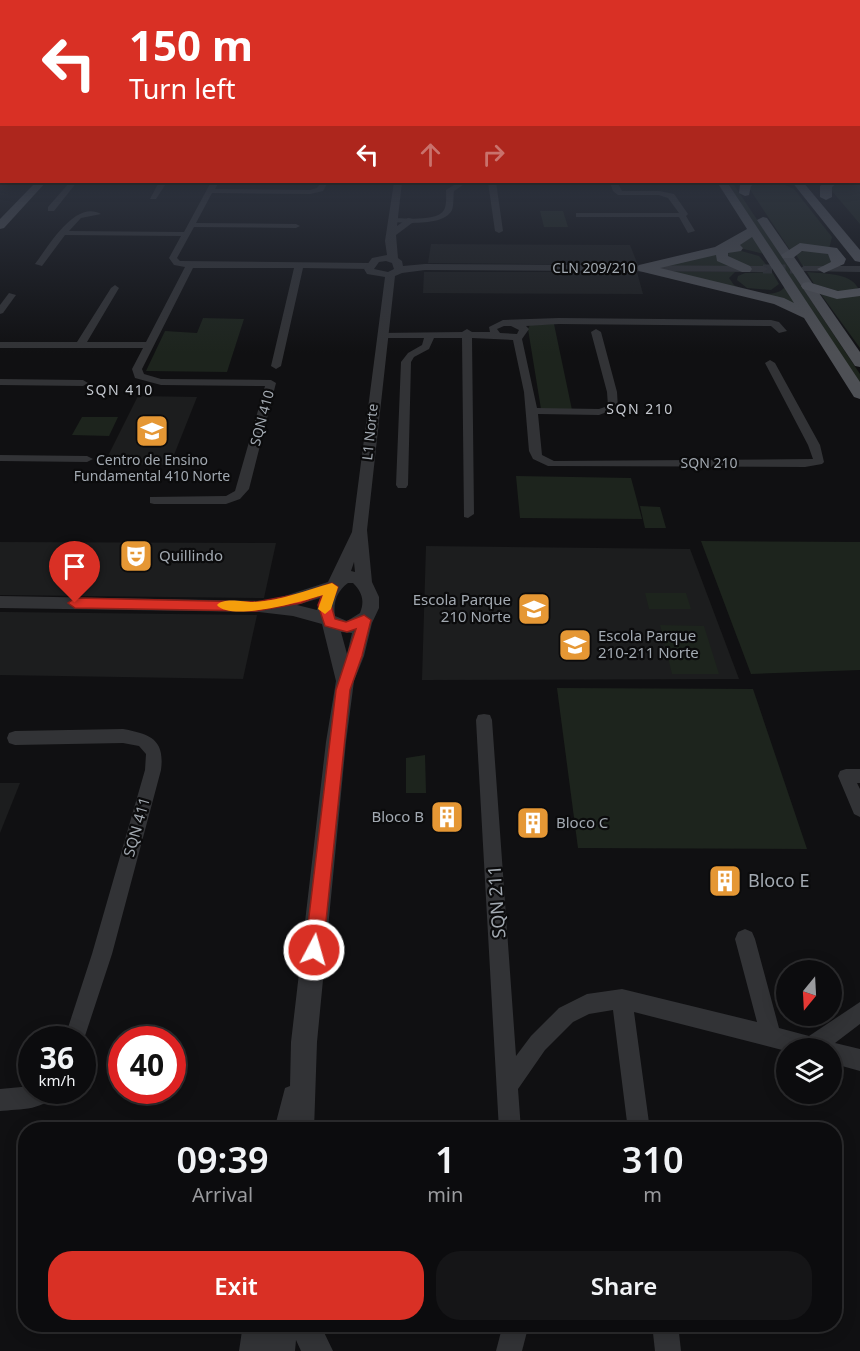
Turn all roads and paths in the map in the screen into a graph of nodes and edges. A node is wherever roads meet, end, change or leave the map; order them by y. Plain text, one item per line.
1 (68, 226) edge
2 (191, 226) edge
3 (391, 226) edge
4 (405, 226) edge
5 (498, 226) edge
6 (688, 226) edge
7 (752, 226) edge
8 (770, 226) edge
9 (834, 226) edge
10 (754, 229) junction
11 (499, 231) dead end
12 (691, 231) dead end
13 (838, 231) junction
14 (62, 232) junction
15 (187, 234) junction
16 (390, 237) junction
17 (832, 251) junction
18 (788, 255) junction
19 (860, 258) edge
20 (380, 259) junction
21 (39, 264) dead end
22 (767, 264) junction
23 (190, 265) junction
24 (299, 266) junction
25 (370, 266) junction
26 (392, 268) junction
27 (643, 268) junction
28 (746, 269) junction
29 (804, 269) tunnel mouth
30 (824, 269) junction
31 (860, 269) edge
32 (784, 280) junction
33 (860, 283) edge
34 (808, 286) junction
35 (115, 288) dead end
36 (860, 292) edge
37 (12, 295) dead end
38 (0, 311) edge
39 (809, 315) junction
40 (515, 324) junction
41 (495, 331) junction
42 (782, 331) dead end
43 (596, 332) dead end
44 (381, 334) junction
45 (467, 334) junction
46 (430, 335) junction
47 (517, 337) junction
48 (0, 345) edge
49 (80, 345) junction
50 (149, 345) junction
51 (770, 363) dead end
52 (860, 363) edge
53 (273, 375) junction
54 (0, 382) edge
55 (84, 383) dead end
56 (860, 394) edge
57 (532, 411) junction
58 (0, 458) edge
59 (87, 459) dead end
60 (402, 485) dead end
61 (154, 500) dead end
62 (468, 514) dead end
63 (359, 530) junction
64 (335, 584) junction
65 (364, 584) junction
66 (0, 602) edge
67 (256, 606) junction
68 (364, 620) junction
69 (328, 621) junction
70 (345, 681) junction
71 (484, 720) dead end
72 (15, 738) dead end
73 (860, 776) edge
74 (860, 809) edge
75 (745, 939) dead end
76 (622, 999) junction
77 (860, 1012) edge
78 (79, 1026) edge
79 (771, 1037) junction
80 (776, 1038) edge
81 (832, 1038) edge
82 (304, 1042) junction
83 (842, 1055) edge
84 (860, 1060) edge
85 (508, 1085) junction
86 (18, 1098) edge
87 (0, 1100) edge
88 (289, 1122) edge
89 (301, 1122) edge
90 (510, 1122) edge
91 (638, 1122) edge
92 (257, 1332) edge
93 (281, 1332) edge
94 (308, 1332) edge
95 (514, 1332) edge
96 (666, 1332) edge
97 (255, 1351) edge
98 (279, 1351) edge
99 (317, 1351) edge
100 (509, 1351) edge
101 (668, 1351) edge

1 - 14 street
2 - 15 street
3 - 16 street, L1 Norte
4 - 16 street
5 - 11 street
6 - 12 street
7 - 10 main road
8 - 18 main road
9 - 13 highway
10 - 22 main road
10 - 27 main road
13 - 17 highway
13 - 19 highway
14 - 15 street
14 - 21 street
15 - 23 street
16 - 20 street, L1 Norte
16 - 26 street, L1 Norte
17 - 18 highway
17 - 30 highway
18 - 34 main road
20 - 25 street
20 - 26 street, CLN 209/210
22 - 28 street, CLN 209/210
22 - 28 main road
22 - 32 main road
23 - 24 street
23 - 50 street, SQN 410
24 - 25 street
24 - 53 street, SQN 410
25 - 26 street
26 - 27 street, CLN 209/210
26 - 44 street, L1 Norte
27 - 28 street, CLN 209/210
27 - 39 main road
28 - 32 main road
29 - 30 street
30 - 31 street
30 - 33 highway
32 - 39 main road
34 - 36 highway
34 - 52 main road
35 - 49 street
37 - 38 street
39 - 56 main road
40 - 41 street
40 - 42 street
40 - 47 street, SQN 210
41 - 45 street
41 - 47 street
43 - 57 street
44 - 46 street
44 - 63 street, L1 Norte
45 - 46 street
45 - 62 street
46 - 60 street
47 - 57 street, SQN 210
48 - 49 street
49 - 50 street
50 - 53 street, SQN 410
51 - 57 street, SQN 210
53 - 61 street, SQN 410
54 - 55 street
58 - 59 street
63 - 64 street, L1 Norte
63 - 65 street, L1 Norte
64 - 65 street
64 - 67 street
64 - 69 street
65 - 68 street
66 - 67 street
67 - 69 street
68 - 69 street
68 - 70 street
69 - 70 street
70 - 82 street
71 - 85 street, SQN 211
72 - 78 street, SQN 411
73 - 74 street
75 - 79 street
76 - 79 street
76 - 85 street
76 - 91 street
77 - 81 street
79 - 80 street
82 - 88 street
82 - 89 street
83 - 84 street
85 - 90 street, SQN 211
86 - 87 street
92 - 97 street
93 - 98 street
94 - 99 street
95 - 100 street
96 - 101 street

